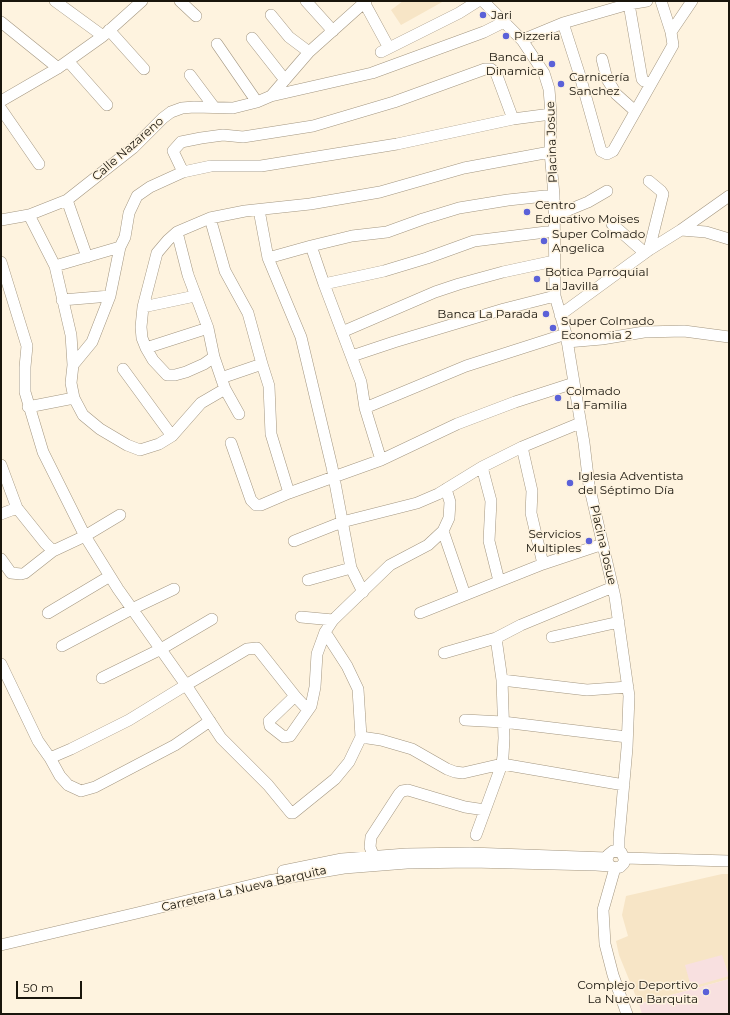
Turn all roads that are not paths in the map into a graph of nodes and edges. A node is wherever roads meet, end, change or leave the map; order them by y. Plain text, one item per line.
1 (55, 1) edge
2 (142, 1) edge
3 (180, 1) edge
4 (306, 1) edge
5 (478, 1) edge
6 (483, 1) edge
7 (646, 1) edge
8 (662, 1) edge
9 (692, 1) edge
10 (365, 2) edge
11 (629, 4) junction
12 (271, 15) dead end
13 (196, 16) dead end
14 (504, 22) junction
15 (563, 23) junction
16 (3, 27) edge
17 (333, 31) junction
18 (671, 32) junction
19 (106, 33) junction
20 (252, 38) dead end
21 (522, 40) junction
22 (217, 44) dead end
23 (309, 52) junction
24 (602, 59) dead end
25 (68, 61) junction
26 (58, 68) junction
27 (144, 69) dead end
28 (190, 75) dead end
29 (285, 80) junction
30 (651, 84) junction
31 (271, 96) junction
32 (1, 101) edge
33 (257, 102) junction
34 (107, 105) dead end
35 (214, 107) junction
36 (1, 109) edge
37 (635, 111) junction
38 (551, 114) junction
39 (513, 119) junction
40 (550, 152) junction
41 (39, 164) dead end
42 (183, 172) junction
43 (649, 181) dead end
44 (607, 191) dead end
45 (554, 195) junction
46 (729, 196) edge
47 (67, 200) junction
48 (259, 210) junction
49 (29, 215) junction
50 (554, 216) junction
51 (210, 218) junction
52 (1, 220) edge
53 (612, 224) dead end
54 (554, 230) junction
55 (681, 230) junction
56 (177, 232) junction
57 (729, 239) edge
58 (311, 246) junction
59 (120, 247) junction
60 (647, 251) junction
61 (87, 257) junction
62 (268, 258) junction
63 (554, 261) junction
64 (1, 262) edge
65 (55, 266) junction
66 (324, 284) junction
67 (110, 296) junction
68 (195, 296) junction
69 (555, 296) junction
70 (62, 300) junction
71 (143, 306) junction
72 (560, 315) junction
73 (208, 328) junction
74 (342, 332) junction
75 (729, 337) edge
76 (566, 338) junction
77 (146, 348) junction
78 (352, 356) junction
79 (214, 357) junction
80 (262, 364) junction
81 (73, 365) junction
82 (123, 369) dead end
83 (221, 378) junction
84 (574, 383) junction
85 (225, 389) junction
86 (74, 398) junction
87 (28, 407) junction
88 (365, 408) junction
89 (239, 414) dead end
90 (580, 423) junction
91 (172, 436) junction
92 (232, 443) dead end
93 (522, 447) junction
94 (381, 460) junction
95 (1, 465) edge
96 (482, 467) junction
97 (333, 477) junction
98 (446, 490) junction
99 (288, 493) junction
100 (17, 508) junction
101 (1, 514) edge
102 (120, 515) dead end
103 (342, 522) junction
104 (443, 531) junction
105 (85, 536) junction
106 (294, 541) dead end
107 (603, 544) junction
108 (53, 551) junction
109 (1, 559) edge
110 (543, 564) junction
111 (351, 568) junction
112 (110, 576) junction
113 (308, 580) dead end
114 (499, 581) junction
115 (613, 587) junction
116 (174, 589) dead end
117 (363, 592) junction
118 (465, 595) junction
119 (132, 609) junction
120 (48, 613) dead end
121 (420, 613) dead end
122 (301, 617) dead end
123 (212, 619) dead end
124 (333, 620) junction
125 (619, 622) junction
126 (325, 632) junction
127 (552, 637) dead end
128 (496, 638) junction
129 (62, 646) dead end
130 (161, 649) junction
131 (444, 653) dead end
132 (1, 664) edge
133 (102, 678) dead end
134 (502, 680) junction
135 (186, 685) junction
136 (628, 687) junction
137 (295, 696) junction
138 (308, 710) junction
139 (465, 720) dead end
140 (210, 722) junction
141 (504, 722) junction
142 (361, 737) junction
143 (627, 737) junction
144 (50, 758) junction
145 (502, 764) junction
146 (624, 785) junction
147 (485, 810) junction
148 (476, 835) dead end
149 (621, 854) junction
150 (374, 856) junction
151 (729, 861) edge
152 (343, 863) junction
153 (611, 864) junction
154 (268, 878) junction
155 (1, 937) edge
156 (1, 945) edge
157 (627, 1014) edge

1 - 19 street
2 - 19 street
3 - 13 street
4 - 17 street
5 - 10 street
6 - 14 street, Placina Josue
7 - 11 street
8 - 18 street
9 - 18 street
10 - 17 street, Calle Nazareno
11 - 15 street
11 - 30 street
12 - 23 street
14 - 21 street, Placina Josue
14 - 31 street
15 - 21 street
15 - 37 street
16 - 26 street
17 - 23 street, Calle Nazareno
18 - 30 street
19 - 25 street
19 - 27 street
20 - 29 street
21 - 38 street, Placina Josue
22 - 33 street
23 - 29 street, Calle Nazareno
24 - 37 street
25 - 26 street
25 - 34 street
26 - 32 street
28 - 35 street
29 - 31 street, Calle Nazareno
30 - 37 street
31 - 33 street, Calle Nazareno
33 - 35 street, Calle Nazareno
35 - 47 street, Calle Nazareno
36 - 41 street
38 - 39 street
38 - 40 street, Placina Josue
39 - 42 street
39 - 42 street
40 - 45 street, Placina Josue
40 - 48 street
42 - 59 street
43 - 60 street
44 - 50 street
45 - 50 street, Placina Josue
45 - 58 street
46 - 55 street
47 - 49 street, Calle Nazareno
47 - 61 street
48 - 51 street
48 - 62 street
49 - 52 street, Calle Nazareno
49 - 65 street
50 - 54 street, Placina Josue
51 - 56 street
51 - 80 street
53 - 60 street
54 - 63 street, Placina Josue
54 - 66 street
55 - 57 street
55 - 60 street
56 - 68 street
56 - 71 street
58 - 62 street
58 - 66 street
59 - 61 street
59 - 67 street
60 - 72 street
61 - 65 street
62 - 97 street
63 - 69 street, Placina Josue
63 - 74 street
64 - 87 street
65 - 70 street
66 - 74 street
67 - 70 street
67 - 81 street
68 - 71 street
68 - 73 street
69 - 72 street, Placina Josue
69 - 78 street
70 - 81 street
71 - 77 street
72 - 76 street, Placina Josue
73 - 77 street
73 - 79 street
74 - 78 street
75 - 76 street
76 - 84 street, Placina Josue
76 - 88 street
77 - 79 street
78 - 88 street
79 - 83 street
80 - 83 street
80 - 99 street
81 - 86 street
82 - 91 street
83 - 85 street
84 - 90 street, Placina Josue
84 - 94 street
85 - 89 street
85 - 91 street
86 - 87 street
86 - 91 street
87 - 105 street
88 - 94 street
90 - 93 street
90 - 107 street, Placina Josue
92 - 99 street
93 - 96 street
93 - 110 street
94 - 97 street
95 - 100 street
96 - 98 street
96 - 114 street
97 - 99 street
97 - 103 street
98 - 103 street
98 - 104 street
100 - 101 street
100 - 108 street
102 - 105 street
103 - 106 street
103 - 111 street
104 - 117 street
104 - 118 street
105 - 108 street
105 - 112 street
107 - 110 street
107 - 115 street, Placina Josue
108 - 109 street
110 - 114 street
111 - 113 street
111 - 117 street
112 - 119 street
112 - 120 street
114 - 118 street
115 - 125 street, Placina Josue
115 - 128 street
116 - 119 street
117 - 124 street
118 - 121 street
119 - 129 street
119 - 130 street
122 - 124 street
123 - 130 street
124 - 126 street
125 - 127 street
125 - 136 street, Placina Josue
126 - 138 street
126 - 142 street
128 - 131 street
128 - 134 street
130 - 133 street
130 - 135 street
132 - 144 street
134 - 136 street
134 - 141 street
135 - 137 street
135 - 140 street
135 - 144 street
136 - 143 street, Placina Josue
137 - 138 street
137 - 138 street
139 - 141 street
140 - 142 street
140 - 144 street
141 - 143 street
141 - 145 street
142 - 145 street
143 - 146 street, Placina Josue
145 - 146 street
145 - 147 street
146 - 149 street, Placina Josue
147 - 148 street
147 - 150 street
149 - 151 street
149 - 153 street
149 - 153 street
150 - 152 street, Carretera La Nueva Barquita
150 - 153 street, Carretera La Nueva Barquita
152 - 153 street, Carretera La Nueva Barquita
152 - 154 street, Carretera La Nueva Barquita
153 - 157 street
154 - 155 street, Carretera La Nueva Barquita
154 - 156 street, Carretera La Nueva Barquita

